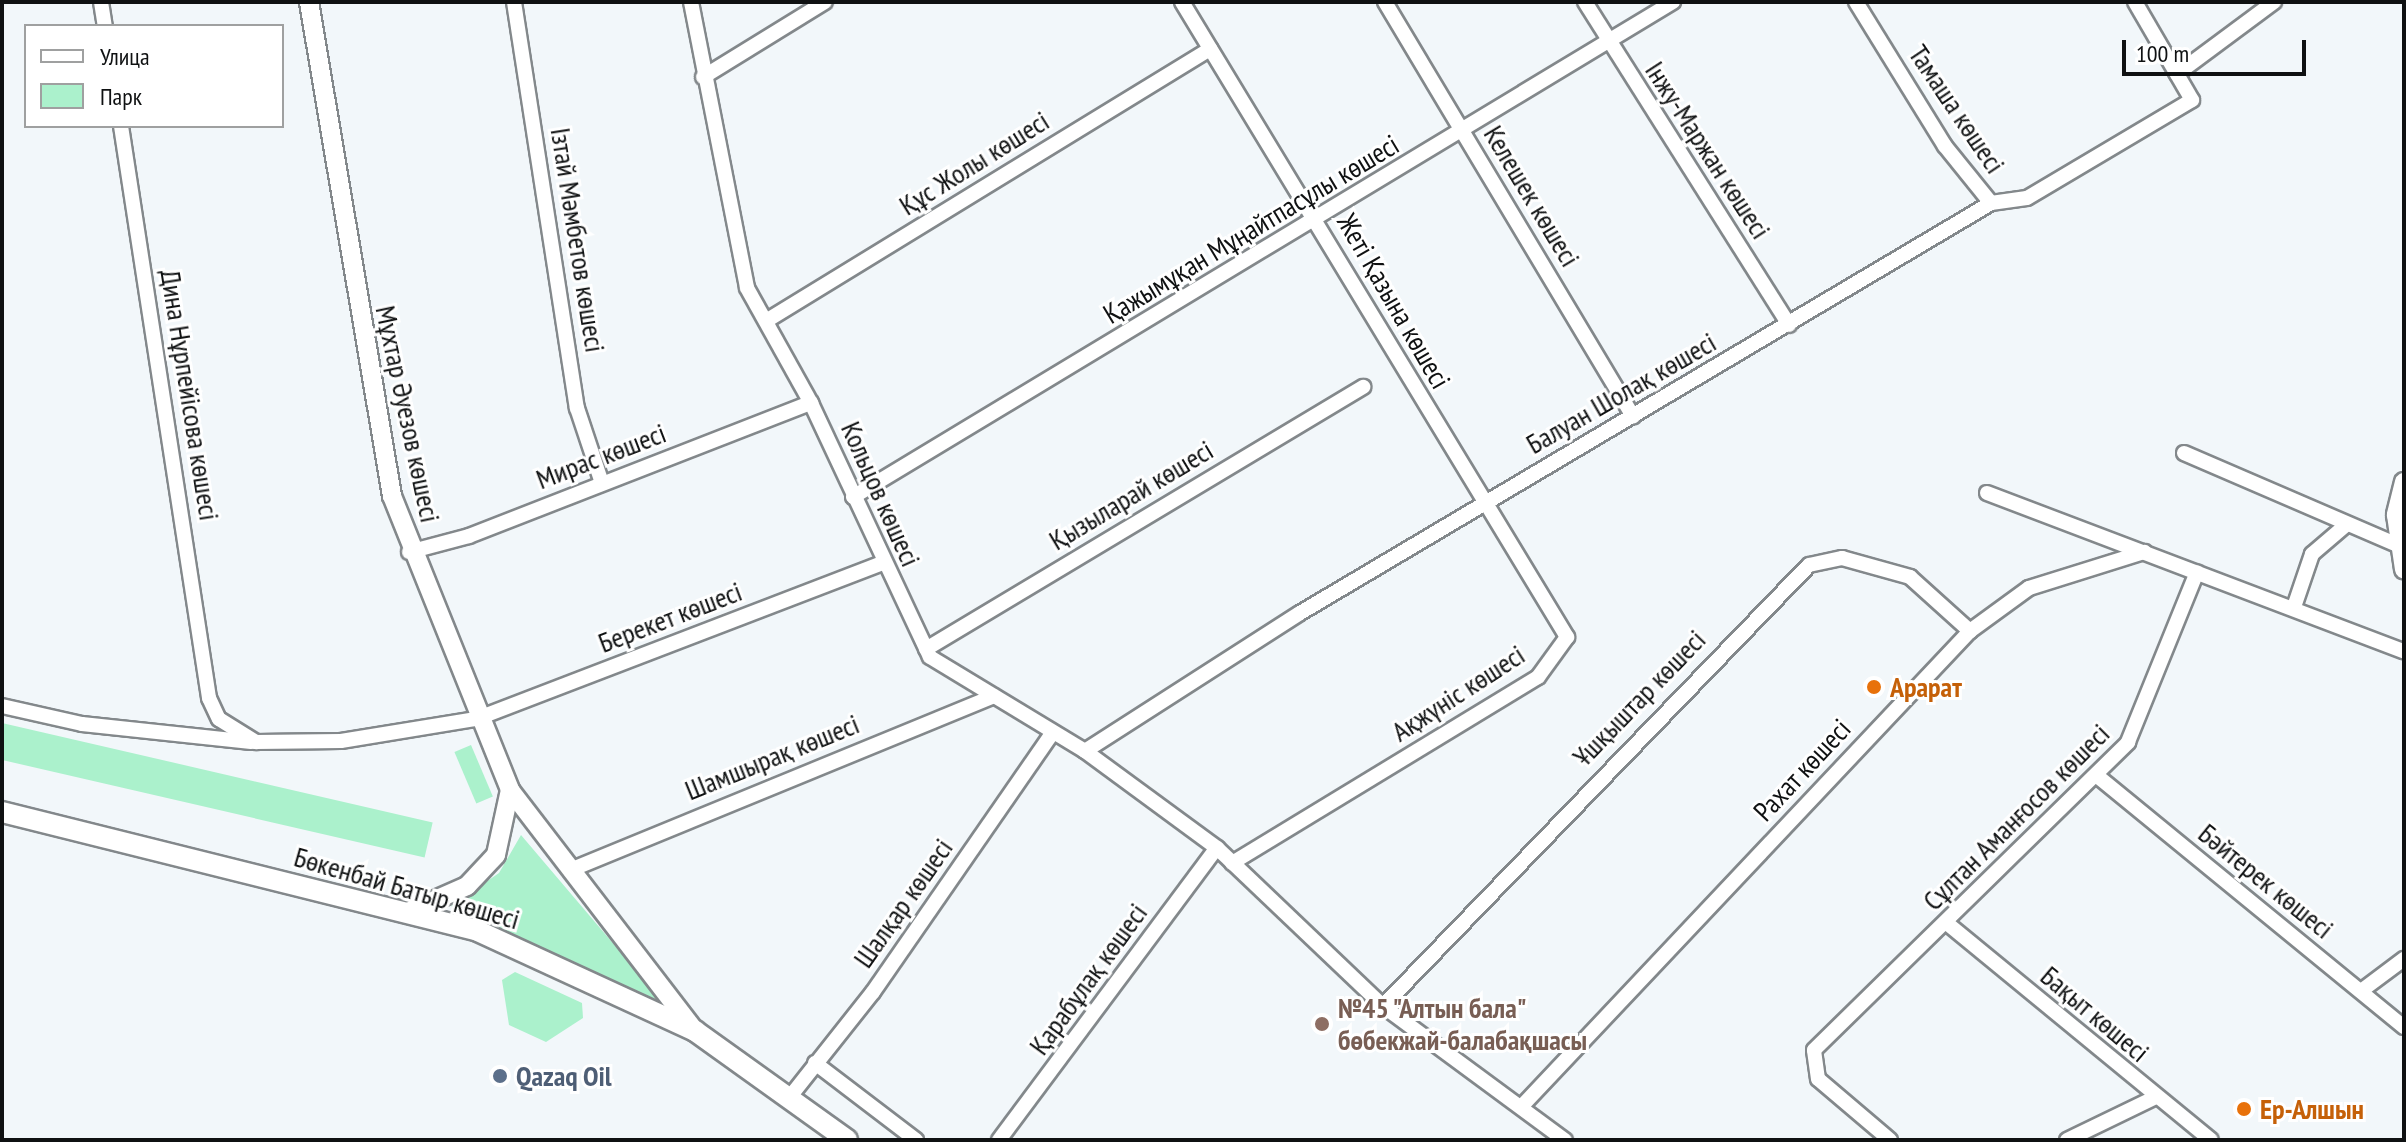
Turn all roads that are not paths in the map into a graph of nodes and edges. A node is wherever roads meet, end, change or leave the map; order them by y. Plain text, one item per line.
1 (101, 2) edge
2 (309, 2) edge
3 (514, 2) edge
4 (691, 2) edge
5 (825, 2) edge
6 (1182, 2) edge
7 (1385, 2) edge
8 (1585, 2) edge
9 (1673, 2) edge
10 (1856, 2) edge
11 (2135, 2) edge
12 (2274, 2) edge
13 (105, 24) edge
14 (1609, 42) junction
15 (1210, 49) junction
16 (2177, 74) junction
17 (703, 77) junction
18 (121, 128) edge
19 (1464, 132) junction
20 (1991, 203) junction
21 (1317, 220) junction
22 (766, 321) junction
23 (1789, 325) junction
24 (1363, 387) dead end
25 (811, 403) junction
26 (1633, 417) junction
27 (2184, 453) dead end
28 (2404, 482) edge
29 (602, 483) junction
30 (1987, 493) dead end
31 (853, 497) junction
32 (1483, 504) junction
33 (2346, 525) junction
34 (2400, 546) junction
35 (409, 552) junction
36 (2144, 552) junction
37 (882, 563) junction
38 (2404, 569) edge
39 (2197, 572) junction
40 (2294, 607) junction
41 (1970, 631) junction
42 (926, 649) junction
43 (2404, 651) edge
44 (994, 696) junction
45 (2, 706) edge
46 (476, 719) junction
47 (1053, 732) junction
48 (256, 742) junction
49 (1085, 751) junction
50 (2096, 775) junction
51 (510, 790) junction
52 (2, 812) edge
53 (1217, 848) junction
54 (1232, 863) junction
55 (570, 870) junction
56 (408, 912) junction
57 (1948, 924) junction
58 (2404, 959) edge
59 (2361, 991) junction
60 (1383, 1006) junction
61 (2404, 1027) edge
62 (695, 1031) junction
63 (815, 1063) junction
64 (789, 1098) junction
65 (2154, 1098) junction
66 (1521, 1107) junction
67 (847, 1140) edge
68 (916, 1140) edge
69 (999, 1140) edge
70 (1565, 1140) edge
71 (1890, 1140) edge
72 (2067, 1140) edge
73 (2211, 1140) edge

1 - 13 street
2 - 35 street, Мұхтар Әуезов көшесі
3 - 29 street, Ізтай Мәмбетов көшесі
4 - 17 street, Кольцов көшесі
5 - 17 street
6 - 15 street, Жеті Қазына көшесі
7 - 19 street, Келешек көшесі
8 - 14 street, Інжу-Маржан көшесі
9 - 14 street, Қажымұқан Мұңайтпасұлы көшесі
10 - 20 street, Тамаша көшесі
11 - 16 street
12 - 16 street
14 - 19 street, Қажымұқан Мұңайтпасұлы көшесі
14 - 23 street, Інжу-Маржан көшесі
15 - 21 street, Жеті Қазына көшесі
15 - 22 street, Құс Жолы көшесі
16 - 20 street, Балуан Шолақ көшесі
17 - 22 street, Кольцов көшесі
18 - 48 street, Дина Нұрпейісова көшесі
19 - 21 street, Қажымұқан Мұңайтпасұлы көшесі
19 - 26 street, Келешек көшесі
20 - 23 street, Балуан Шолақ көшесі
21 - 31 street, Қажымұқан Мұңайтпасұлы көшесі
21 - 32 street, Жеті Қазына көшесі
22 - 25 street, Кольцов көшесі
23 - 26 street, Балуан Шолақ көшесі
24 - 42 street, Қызыларай көшесі
25 - 29 street, Мирас көшесі
25 - 31 street, Кольцов көшесі
26 - 32 street, Балуан Шолақ көшесі
27 - 33 street
28 - 34 street
29 - 35 street, Мирас көшесі
30 - 36 street
31 - 37 street, Кольцов көшесі
32 - 49 street, Балуан Шолақ көшесі
32 - 54 street, Ақжүніс көшесі
33 - 34 street
33 - 40 street
34 - 38 street
35 - 46 street, Мұхтар Әуезов көшесі
36 - 39 street
36 - 41 street, Рахат көшесі
37 - 42 street, Кольцов көшесі
37 - 46 street, Берекет көшесі
39 - 40 street
39 - 50 street, Сұлтан Аманғосов көшесі
40 - 43 street
41 - 60 street, Ұшқыштар көшесі
41 - 66 street, Рахат көшесі
42 - 44 street, Кольцов көшесі
44 - 47 street, Кольцов көшесі
44 - 55 street, Шамшырақ көшесі
45 - 48 street, Берекет көшесі
46 - 48 street, Берекет көшесі
46 - 51 street, Мұхтар Әуезов көшесі
47 - 49 street, Кольцов көшесі
47 - 63 street, Шалқар көшесі
49 - 53 street, Кольцов көшесі
50 - 57 street, Сұлтан Аманғосов көшесі
50 - 59 street, Бәйтерек көшесі
51 - 55 street, Мұхтар Әуезов көшесі
51 - 56 street
52 - 56 main road, Бөкенбай Батыр көшесі
53 - 54 street, Кольцов көшесі
53 - 69 street, Қарабұлақ көшесі
54 - 60 street, Кольцов көшесі
55 - 62 street, Мұхтар Әуезов көшесі
56 - 62 main road, Бөкенбай Батыр көшесі
57 - 65 street, Бақыт көшесі
57 - 71 street, Сұлтан Аманғосов көшесі
58 - 59 street
59 - 61 street, Бәйтерек көшесі
60 - 66 street, Кольцов көшесі
62 - 64 main road, Бөкенбай Батыр көшесі
63 - 64 street, Шалқар көшесі
63 - 68 street
64 - 67 main road, Бөкенбай Батыр көшесі
65 - 72 street
65 - 73 street, Бақыт көшесі
66 - 70 street, Кольцов көшесі

